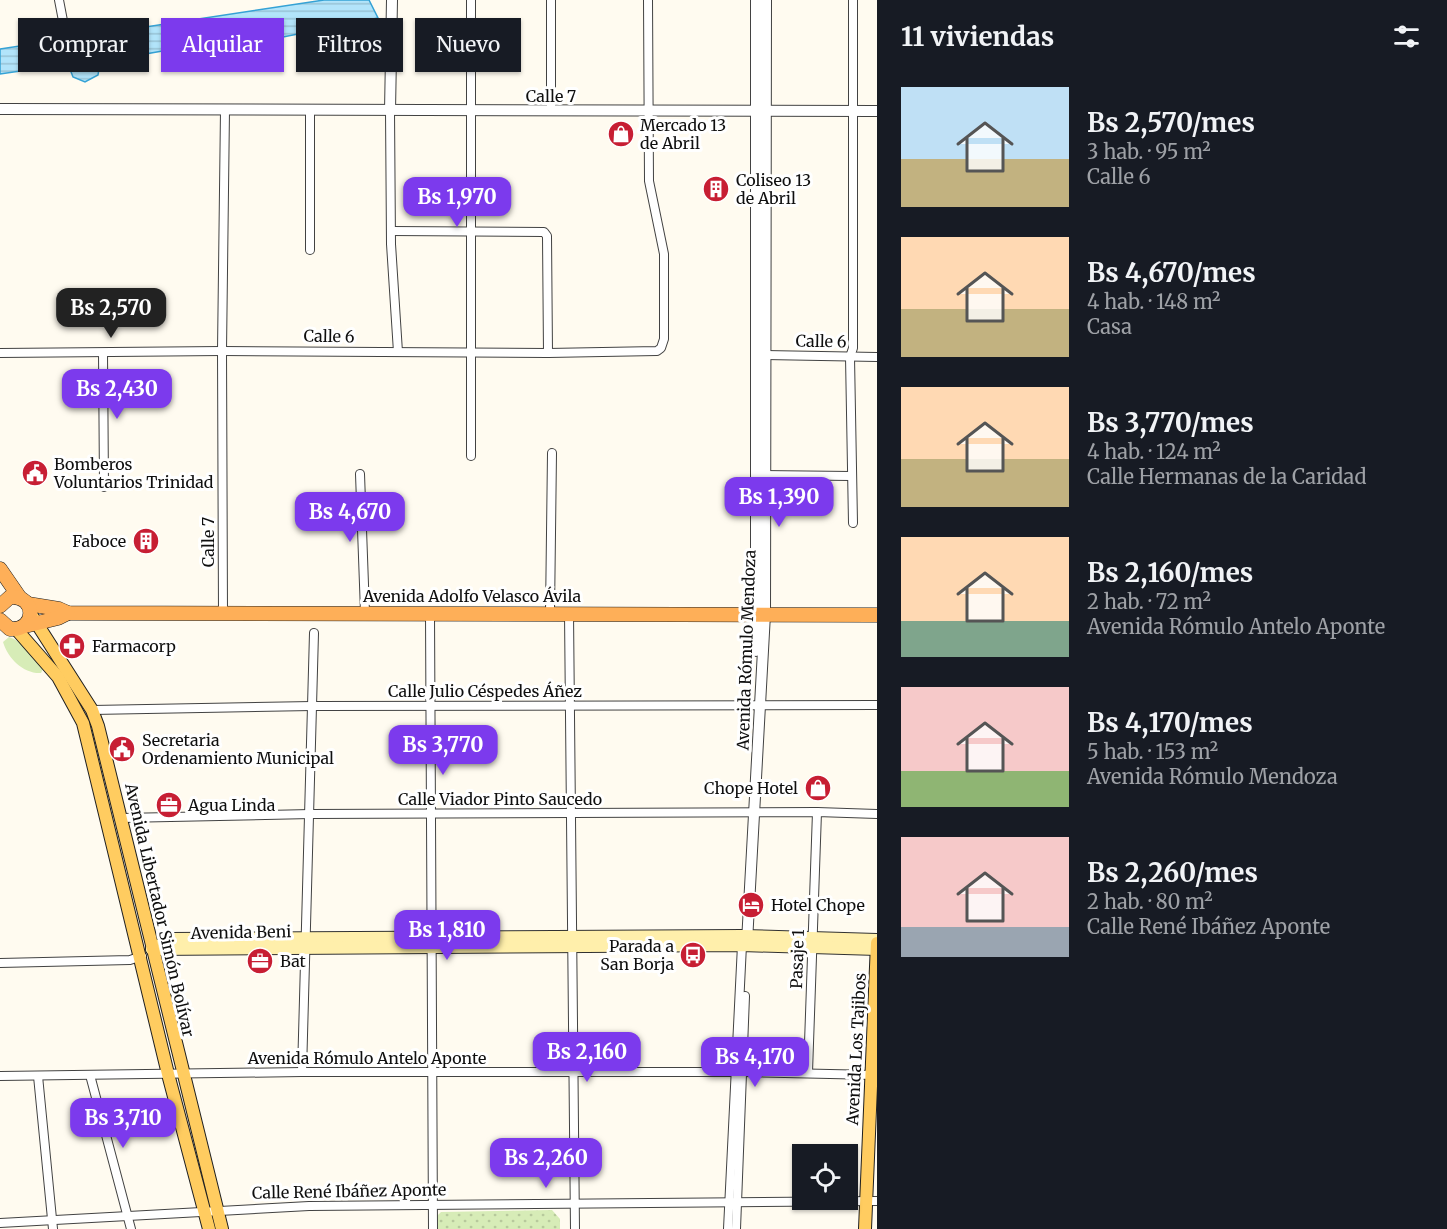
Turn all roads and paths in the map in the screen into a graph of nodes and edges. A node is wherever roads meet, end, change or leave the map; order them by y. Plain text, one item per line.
1 (59, 0) edge
2 (392, 0) edge
3 (471, 0) edge
4 (552, 0) edge
5 (648, 0) edge
6 (756, 0) edge
7 (766, 0) edge
8 (853, 0) edge
9 (62, 18) edge
10 (0, 109) edge
11 (761, 109) junction
12 (225, 110) junction
13 (648, 110) junction
14 (310, 111) junction
15 (390, 111) junction
16 (551, 111) junction
17 (853, 111) junction
18 (877, 111) edge
19 (471, 112) junction
20 (391, 231) junction
21 (471, 232) junction
22 (310, 250) dead end
23 (222, 351) junction
24 (398, 352) junction
25 (0, 353) edge
26 (103, 353) junction
27 (470, 353) junction
28 (548, 353) junction
29 (765, 354) junction
30 (850, 357) junction
31 (877, 357) edge
32 (552, 453) dead end
33 (471, 456) dead end
34 (360, 474) dead end
35 (760, 475) junction
36 (851, 476) junction
37 (104, 487) dead end
38 (853, 524) dead end
39 (0, 569) edge
40 (1, 603) edge
41 (365, 612) junction
42 (68, 613) junction
43 (223, 613) junction
44 (550, 613) junction
45 (569, 613) junction
46 (430, 614) junction
47 (761, 614) junction
48 (26, 615) junction
49 (877, 615) edge
50 (0, 620) edge
51 (314, 633) dead end
52 (430, 705) junction
53 (877, 705) edge
54 (312, 706) junction
55 (571, 706) junction
56 (757, 707) junction
57 (92, 710) junction
58 (751, 812) junction
59 (816, 812) junction
60 (572, 813) junction
61 (311, 814) junction
62 (430, 814) junction
63 (877, 814) edge
64 (122, 818) junction
65 (572, 941) junction
66 (745, 941) junction
67 (877, 941) edge
68 (431, 942) junction
69 (305, 943) junction
70 (813, 943) junction
71 (152, 949) junction
72 (877, 949) edge
73 (139, 958) junction
74 (0, 963) edge
75 (302, 1072) junction
76 (739, 1072) junction
77 (808, 1072) junction
78 (432, 1073) junction
79 (574, 1073) junction
80 (168, 1074) junction
81 (182, 1074) junction
82 (90, 1075) junction
83 (874, 1075) edge
84 (0, 1076) edge
85 (38, 1076) junction
86 (733, 1200) junction
87 (872, 1201) edge
88 (575, 1202) junction
89 (433, 1204) junction
90 (211, 1212) junction
91 (127, 1217) junction
92 (0, 1223) edge
93 (53, 1225) edge
94 (131, 1229) edge
95 (209, 1229) edge
96 (222, 1229) edge
97 (433, 1229) edge
98 (575, 1229) edge
99 (728, 1229) edge
100 (736, 1229) edge
101 (865, 1229) edge

1 - 9 street
2 - 15 street
3 - 19 street
4 - 16 street
5 - 13 street
6 - 11 street, Avenida Rómulo Mendoza
7 - 11 street, Avenida Rómulo Mendoza
8 - 17 street
10 - 12 street, Calle 7
11 - 13 street, Calle 7
11 - 17 street, Calle 7
11 - 29 street, Avenida Rómulo Mendoza
11 - 35 street, Avenida Rómulo Mendoza
12 - 14 street, Calle 7
12 - 23 street, Calle 7
13 - 16 street, Calle 7
13 - 28 street, Calle 6
14 - 15 street, Calle 7
14 - 22 street
15 - 19 street, Calle 7
15 - 20 street
16 - 19 street, Calle 7
17 - 18 street, Calle 7
17 - 30 street
19 - 21 street
20 - 21 street
20 - 24 street
21 - 27 street
21 - 28 street
23 - 24 street, Calle 6
23 - 26 street, Calle 6
23 - 43 street, Calle 7
24 - 27 street, Calle 6
25 - 26 street, Calle 6
26 - 37 street
27 - 28 street, Calle 6
27 - 33 street
29 - 30 street, Calle 6
29 - 35 street, Avenida Rómulo Mendoza
30 - 31 street, Calle 6
30 - 36 street
32 - 44 street
34 - 41 street
35 - 36 street
35 - 47 street, Avenida Rómulo Mendoza
36 - 38 street
39 - 48 highway
40 - 48 highway
41 - 43 highway, Avenida Adolfo Velasco Ávila
41 - 46 highway, Avenida Adolfo Velasco Ávila
42 - 43 highway, Avenida Adolfo Velasco Ávila
42 - 48 highway, Avenida Adolfo Velasco Ávila
42 - 48 highway, Avenida Adolfo Velasco Ávila
44 - 45 highway, Avenida Adolfo Velasco Ávila
44 - 46 highway, Avenida Adolfo Velasco Ávila
45 - 47 highway, Avenida Adolfo Velasco Ávila
45 - 55 street
46 - 52 street
47 - 49 highway, Avenida Adolfo Velasco Ávila
47 - 56 street, Avenida Rómulo Mendoza
48 - 50 highway
48 - 57 main road, Avenida Libertador Simón Bolívar
48 - 73 main road, Avenida Libertador Simón Bolívar
51 - 54 street
52 - 54 street, Calle Julio Céspedes Áñez
52 - 55 street, Calle Julio Céspedes Áñez
52 - 62 street
53 - 56 street, Calle Julio Céspedes Áñez
54 - 57 street, Calle Julio Céspedes Áñez
54 - 61 street
55 - 56 street, Calle Julio Céspedes Áñez
55 - 60 street
56 - 58 street, Avenida Rómulo Mendoza
57 - 64 main road, Avenida Libertador Simón Bolívar
58 - 59 street, Calle Viador Pinto Saucedo
58 - 60 street, Calle Viador Pinto Saucedo
58 - 66 street, Avenida Rómulo Mendoza
59 - 63 street, Calle Viador Pinto Saucedo
59 - 70 street, Pasaje 1
60 - 62 street, Calle Viador Pinto Saucedo
60 - 65 street
61 - 62 street, Calle Viador Pinto Saucedo
61 - 64 street, Calle Viador Pinto Saucedo
61 - 69 street
62 - 68 street
64 - 71 main road, Avenida Libertador Simón Bolívar
65 - 66 main road, Avenida Beni
65 - 68 main road, Avenida Beni
65 - 79 street
66 - 70 main road, Avenida Beni
66 - 76 street, Avenida Rómulo Mendoza
67 - 70 main road, Avenida Beni
67 - 72 main road, Avenida Los Tajibos
68 - 69 main road, Avenida Beni
68 - 78 street
69 - 71 main road, Avenida Beni
69 - 75 street
70 - 72 main road, Avenida Beni
70 - 77 street, Pasaje 1
71 - 73 street
71 - 81 main road, Avenida Libertador Simón Bolívar
72 - 83 main road, Avenida Los Tajibos
73 - 74 street
73 - 80 main road, Avenida Libertador Simón Bolívar
75 - 78 street, Avenida Rómulo Antelo Aponte
75 - 81 street, Avenida Rómulo Antelo Aponte
76 - 77 street, Avenida Rómulo Antelo Aponte
76 - 79 street, Avenida Rómulo Antelo Aponte
76 - 86 street, Avenida Rómulo Mendoza
77 - 83 street, Avenida Rómulo Antelo Aponte
78 - 79 street, Avenida Rómulo Antelo Aponte
78 - 89 street
79 - 88 street
80 - 81 street, Avenida Rómulo Antelo Aponte
80 - 82 street, Avenida Rómulo Antelo Aponte
80 - 90 main road, Avenida Libertador Simón Bolívar
81 - 90 main road, Avenida Libertador Simón Bolívar
82 - 85 street, Avenida Rómulo Antelo Aponte
82 - 91 street
83 - 87 main road, Avenida Los Tajibos
84 - 85 street, Avenida Rómulo Antelo Aponte
85 - 93 street
86 - 87 street, Calle René Ibáñez Aponte
86 - 88 street, Calle René Ibáñez Aponte
86 - 99 street, Avenida Rómulo Mendoza
86 - 100 street, Avenida Rómulo Mendoza
87 - 101 main road, Avenida Los Tajibos
88 - 89 street, Calle René Ibáñez Aponte
88 - 98 street
89 - 90 street, Calle René Ibáñez Aponte
89 - 97 street
90 - 91 street, Calle René Ibáñez Aponte
90 - 95 main road, Avenida Libertador Simón Bolívar
90 - 96 main road, Avenida Libertador Simón Bolívar
91 - 93 street, Calle René Ibáñez Aponte
91 - 94 street
92 - 93 street, Calle René Ibáñez Aponte

